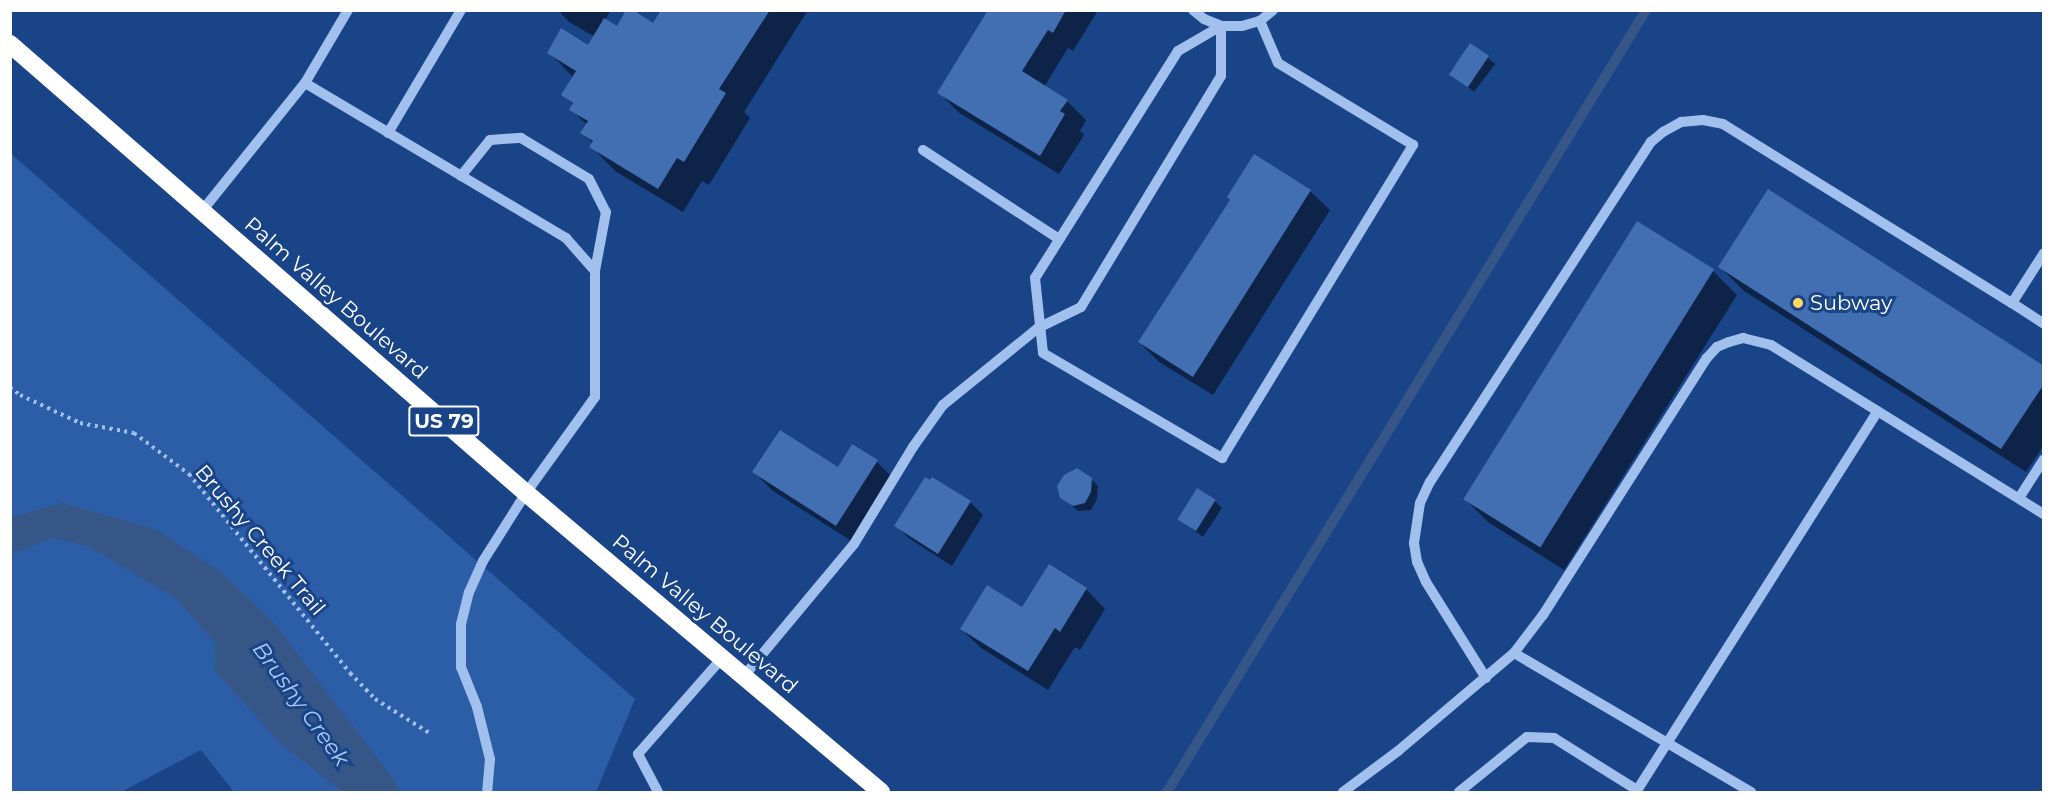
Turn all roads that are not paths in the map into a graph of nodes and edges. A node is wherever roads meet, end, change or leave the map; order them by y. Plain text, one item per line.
1 (348, 10) edge
2 (461, 10) edge
3 (1193, 10) edge
4 (1273, 10) edge
5 (1260, 21) junction
6 (1221, 26) junction
7 (10, 44) edge
8 (304, 83) junction
9 (388, 133) junction
10 (923, 150) dead end
11 (461, 176) junction
12 (202, 211) junction
13 (1059, 239) junction
14 (2043, 252) edge
15 (595, 271) junction
16 (2012, 303) junction
17 (2043, 324) edge
18 (1038, 328) junction
19 (1878, 411) junction
20 (2043, 459) edge
21 (526, 493) junction
22 (2019, 498) junction
23 (2043, 514) edge
24 (1514, 653) junction
25 (722, 658) junction
26 (744, 676) junction
27 (1486, 678) junction
28 (1666, 742) junction
29 (1637, 791) edge
30 (487, 792) edge
31 (658, 792) edge
32 (881, 792) edge
33 (1343, 792) edge
34 (1459, 792) edge
35 (1751, 792) edge

1 - 8 lane
2 - 9 lane
3 - 6 lane
4 - 5 lane
5 - 6 lane
5 - 18 lane
6 - 13 lane
6 - 18 lane
7 - 12 highway, Palm Valley Boulevard / US 79
8 - 9 lane
8 - 12 lane
9 - 11 lane
10 - 13 lane
11 - 15 lane
11 - 15 lane
12 - 21 highway, Palm Valley Boulevard / US 79
13 - 18 lane
14 - 16 lane
15 - 21 lane
16 - 17 lane
16 - 27 lane
18 - 26 lane
19 - 22 lane
19 - 24 lane
19 - 28 lane
20 - 22 lane
21 - 25 highway, Palm Valley Boulevard / US 79
21 - 30 lane
22 - 23 lane
24 - 27 lane
24 - 28 lane
25 - 26 highway, Palm Valley Boulevard / US 79
25 - 31 lane
26 - 32 highway, Palm Valley Boulevard / US 79
27 - 33 lane
28 - 29 lane
28 - 35 lane
29 - 34 lane

